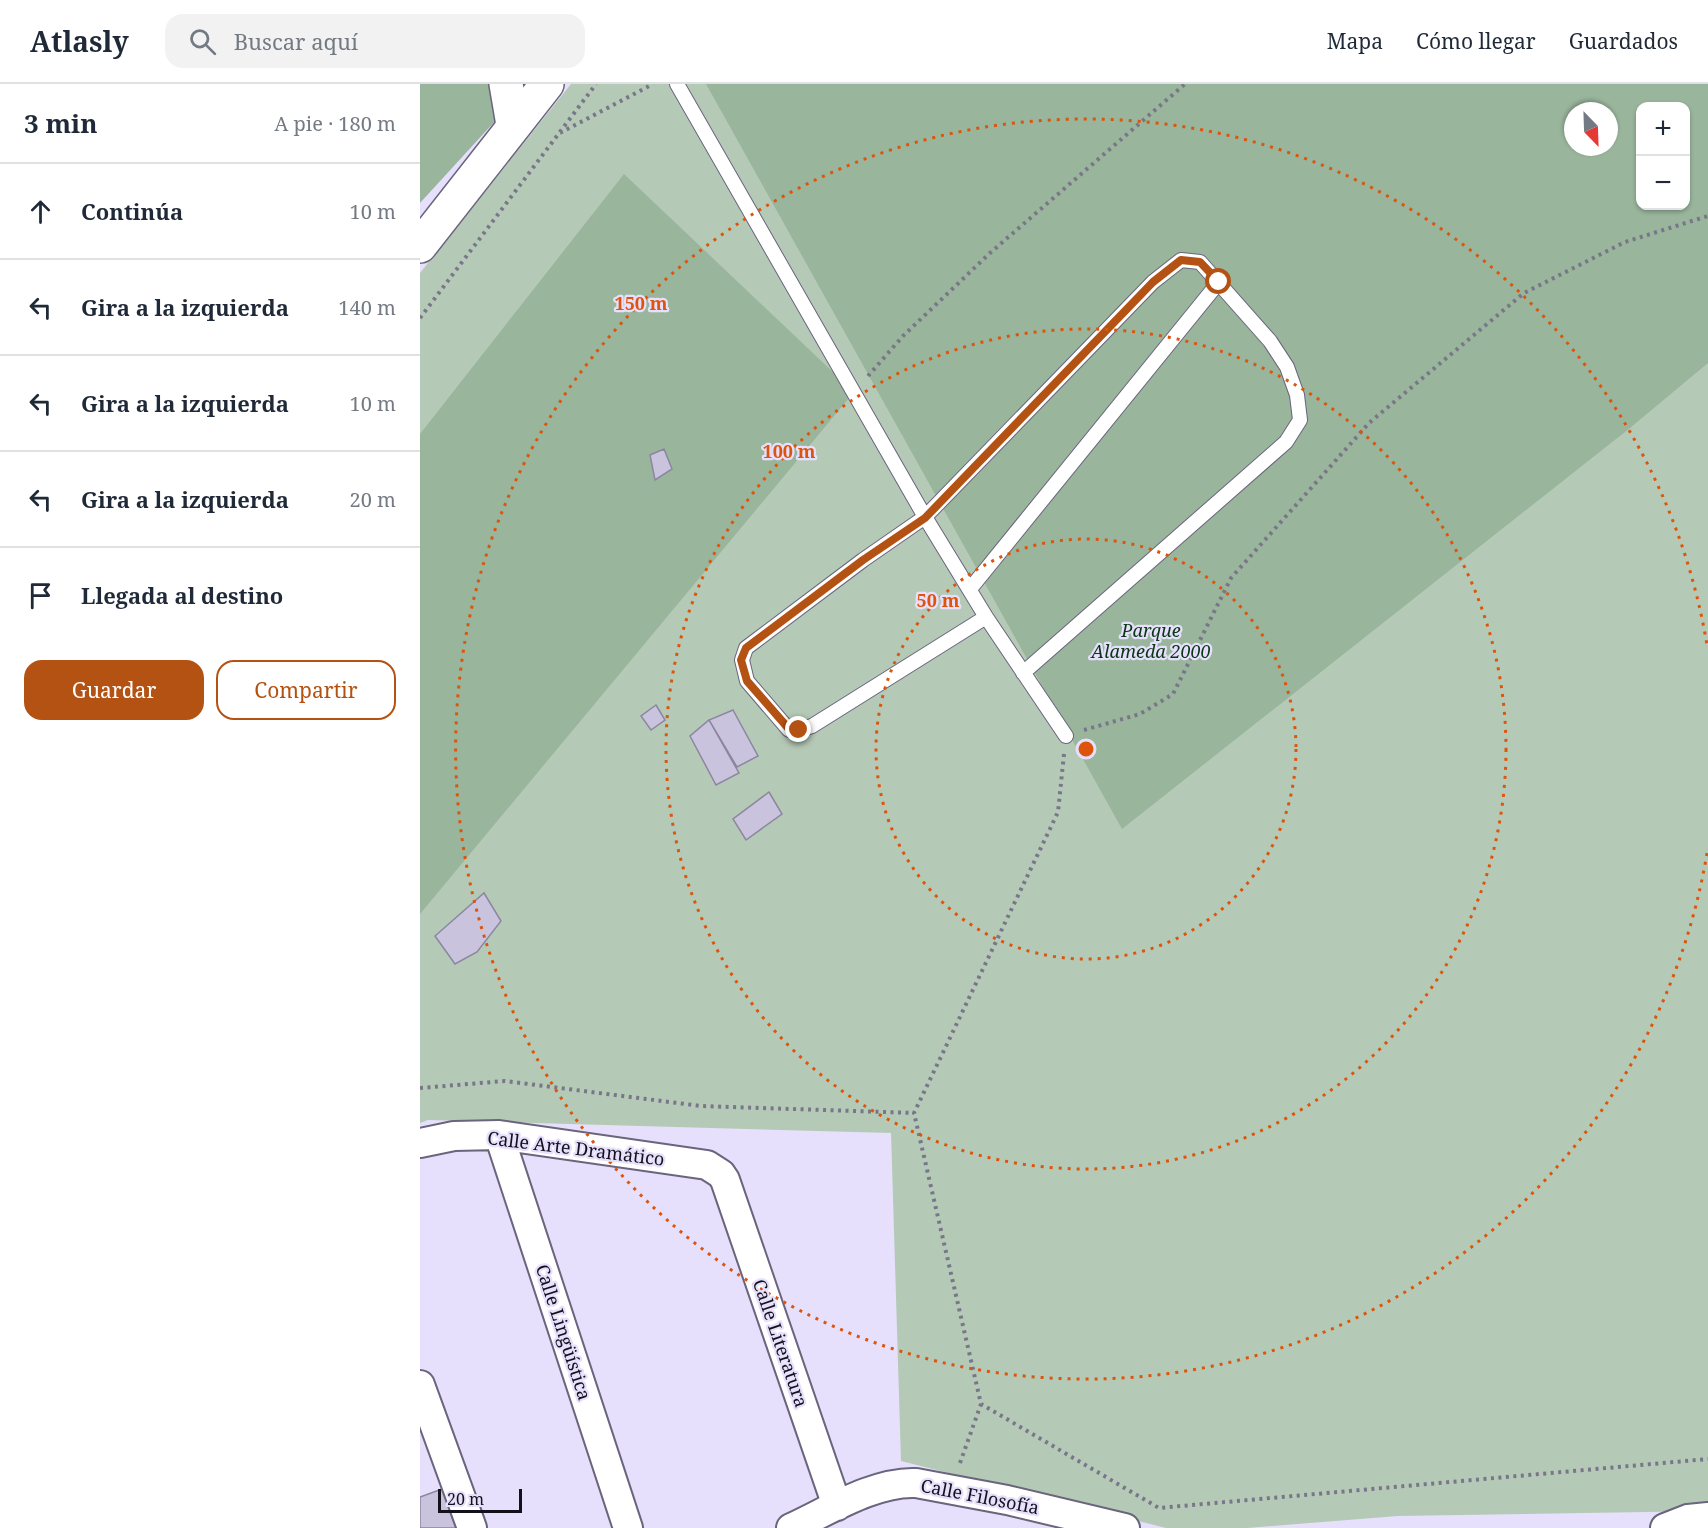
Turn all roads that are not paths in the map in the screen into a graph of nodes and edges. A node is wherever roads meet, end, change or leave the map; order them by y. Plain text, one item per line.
1 (506, 84) edge
2 (547, 84) edge
3 (677, 84) edge
4 (513, 125) junction
5 (420, 246) edge
6 (1219, 282) junction
7 (925, 518) junction
8 (970, 589) junction
9 (986, 617) junction
10 (1023, 673) junction
11 (1066, 735) road end
12 (499, 1135) junction
13 (420, 1143) edge
14 (726, 1180) joint
15 (420, 1385) edge
16 (1007, 1500) junction
17 (837, 1506) junction
18 (1708, 1517) edge
19 (801, 1526) edge
20 (472, 1528) edge
21 (628, 1528) edge
22 (1021, 1528) edge
23 (1125, 1528) edge
24 (1665, 1528) edge

1 - 4 main road
2 - 4 main road
3 - 7 lane
4 - 5 main road
6 - 7 lane
6 - 8 lane
6 - 10 lane
7 - 8 lane
7 - 9 lane
8 - 9 lane
9 - 10 lane
10 - 11 lane
12 - 13 street, Calle Arte Dramático
12 - 14 street, Calle Arte Dramático
12 - 21 street, Calle Lingüística
14 - 17 street, Calle Literatura
15 - 20 street
16 - 17 street, Calle Filosofía
16 - 22 street
16 - 23 street, Calle Filosofía
17 - 19 street, Calle Filosofía
18 - 24 street

